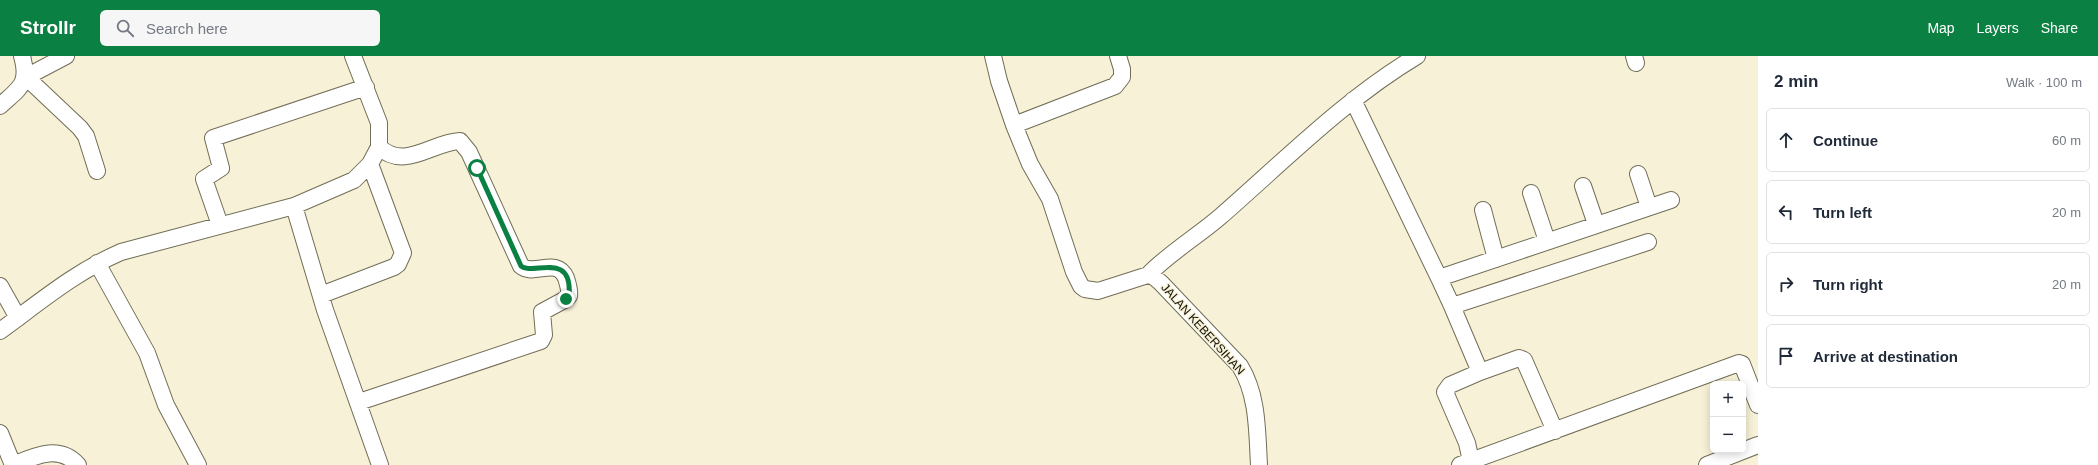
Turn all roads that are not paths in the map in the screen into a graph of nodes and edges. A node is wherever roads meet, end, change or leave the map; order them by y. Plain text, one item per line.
1 (22, 56) edge
2 (66, 56) edge
3 (353, 56) edge
4 (993, 56) edge
5 (1118, 56) edge
6 (1417, 56) edge
7 (26, 77) junction
8 (366, 87) junction
9 (1353, 100) junction
10 (0, 106) edge
11 (1014, 125) junction
12 (379, 147) junction
13 (370, 164) junction
14 (97, 171) dead end
15 (1638, 174) dead end
16 (1583, 186) dead end
17 (1531, 193) dead end
18 (1671, 200) dead end
19 (294, 206) junction
20 (1649, 207) junction
21 (1483, 210) dead end
22 (220, 224) junction
23 (1596, 224) junction
24 (1547, 241) junction
25 (1648, 242) dead end
26 (1496, 259) junction
27 (97, 263) junction
28 (1148, 275) junction
29 (1439, 278) junction
30 (0, 286) edge
31 (321, 295) junction
32 (1452, 306) junction
33 (18, 318) junction
34 (0, 331) edge
35 (1480, 372) junction
36 (359, 402) junction
37 (1758, 405) edge
38 (1555, 431) junction
39 (0, 433) edge
40 (1758, 445) edge
41 (1465, 463) edge
42 (13, 465) edge
43 (78, 465) edge
44 (198, 465) edge
45 (380, 465) edge
46 (1259, 465) edge
47 (1707, 465) edge

1 - 7 street
2 - 7 street
3 - 8 street
4 - 11 street, JALAN KEBERSIHAN
5 - 11 street
6 - 9 street
7 - 10 street
7 - 14 street
8 - 12 street
8 - 22 street
9 - 28 street
9 - 29 street
11 - 28 street, JALAN KEBERSIHAN
12 - 13 street
12 - 36 street
13 - 19 street
13 - 31 street
15 - 20 street
16 - 23 street
17 - 24 street
18 - 20 street
19 - 22 street
19 - 31 street
20 - 23 street
21 - 26 street
22 - 27 street
23 - 24 street
24 - 26 street
25 - 32 street
26 - 29 street
27 - 33 street
27 - 44 street
28 - 46 street, JALAN KEBERSIHAN
29 - 32 street
30 - 33 street
31 - 36 street
32 - 35 street
33 - 34 street
35 - 38 street
35 - 41 street
36 - 45 street
37 - 38 street
38 - 41 street
39 - 42 street
40 - 47 street
42 - 43 street

